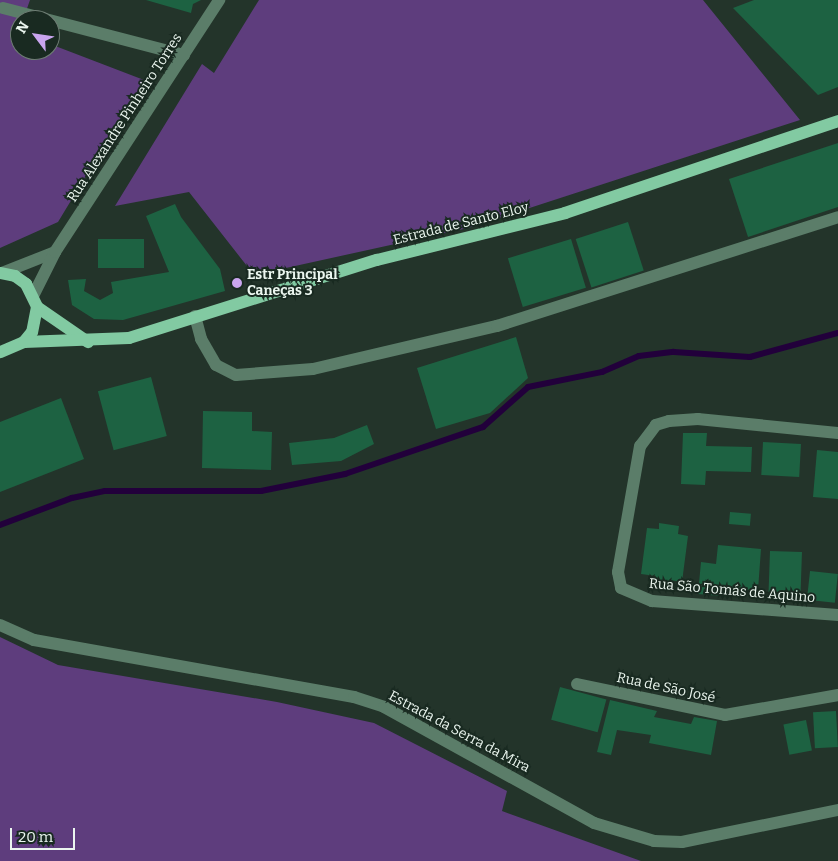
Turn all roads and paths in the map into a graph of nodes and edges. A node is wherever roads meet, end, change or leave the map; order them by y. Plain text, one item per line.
1 (219, 0) edge
2 (3, 8) dead end
3 (184, 55) junction
4 (838, 120) edge
5 (838, 217) edge
6 (55, 252) junction
7 (1, 273) edge
8 (36, 301) junction
9 (195, 316) junction
10 (88, 342) junction
11 (19, 346) junction
12 (0, 352) edge
13 (0, 357) edge
14 (838, 433) edge
15 (838, 615) edge
16 (0, 625) edge
17 (577, 684) dead end
18 (838, 695) edge
19 (838, 810) edge

1 - 3 street, Rua Alexandre Pinheiro Torres
2 - 3 street
3 - 6 street, Rua Alexandre Pinheiro Torres
4 - 9 main road, Estrada de Santo Eloy
5 - 9 street
6 - 7 street
6 - 8 street, Rua Alexandre Pinheiro Torres
7 - 8 main road
8 - 10 main road
8 - 11 main road
9 - 10 main road, Estrada de Santo Eloy
10 - 11 main road, Estrada de Santo Eloy
11 - 12 main road, Estrada de Santo Eloy
11 - 13 street
14 - 15 street, Rua São Tomás de Aquino
16 - 19 street, Estrada da Serra da Mira
17 - 18 street, Rua de São José

